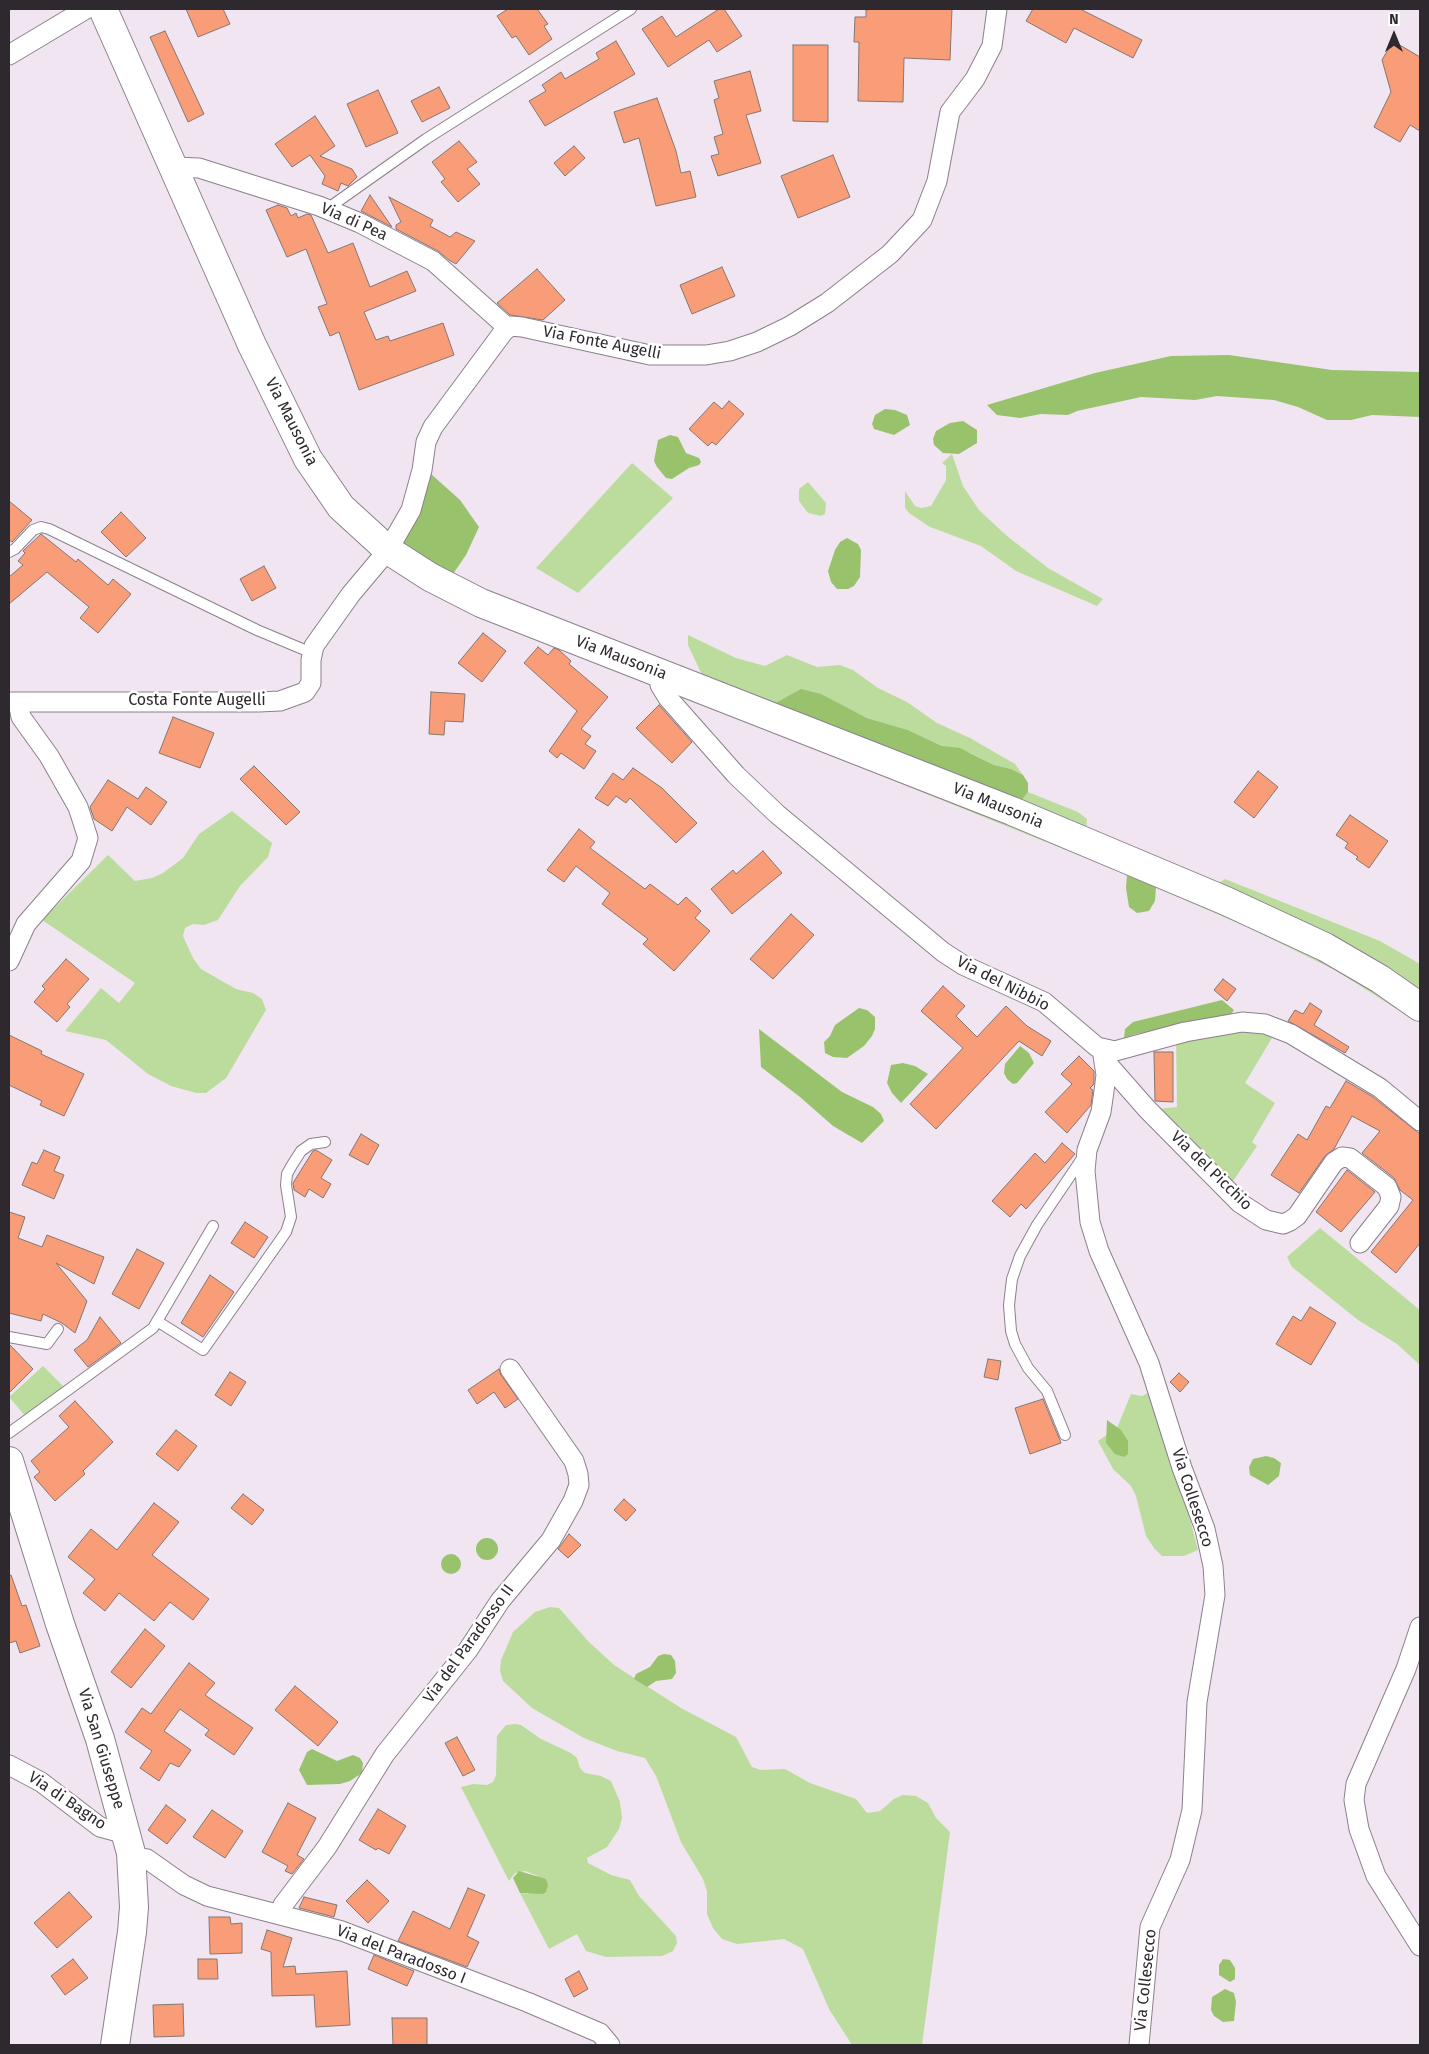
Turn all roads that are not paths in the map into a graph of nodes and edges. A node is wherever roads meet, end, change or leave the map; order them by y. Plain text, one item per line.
1 (86, 9) edge
2 (103, 9) edge
3 (631, 9) edge
4 (997, 9) edge
5 (9, 55) edge
6 (174, 167) junction
7 (327, 209) junction
8 (508, 328) junction
9 (388, 550) junction
10 (9, 552) edge
11 (312, 653) junction
12 (663, 674) junction
13 (13, 702) edge
14 (9, 961) edge
15 (1420, 1007) edge
16 (1103, 1055) junction
17 (1420, 1121) edge
18 (325, 1142) dead end
19 (1087, 1150) junction
20 (213, 1226) dead end
21 (1360, 1243) dead end
22 (157, 1321) junction
23 (58, 1329) dead end
24 (9, 1338) edge
25 (510, 1369) dead end
26 (9, 1433) edge
27 (1065, 1435) dead end
28 (9, 1461) edge
29 (1420, 1627) edge
30 (9, 1765) edge
31 (126, 1829) junction
32 (131, 1857) junction
33 (279, 1914) junction
34 (1420, 1946) edge
35 (115, 2045) edge
36 (610, 2045) edge
37 (1139, 2045) edge

1 - 5 street
2 - 6 main road, Via Mausonia
3 - 7 lane
4 - 8 street, Via Fonte Augelli
6 - 7 street, Via di Pea
6 - 9 main road, Via Mausonia
7 - 8 street, Via di Pea
8 - 9 street
9 - 11 street
9 - 12 main road, Via Mausonia
10 - 11 lane
11 - 13 street, Costa Fonte Augelli
12 - 15 main road, Via Mausonia
12 - 16 street, Via del Nibbio
13 - 14 street
16 - 17 street
16 - 19 street, Via Collesecco
16 - 21 street, Via del Picchio
18 - 22 lane
19 - 27 lane
19 - 37 street, Via Collesecco
20 - 22 lane
22 - 26 lane
23 - 24 lane
25 - 33 street, Via del Paradosso II
28 - 31 main road, Via San Giuseppe
29 - 34 street
30 - 31 street, Via di Bagno
31 - 32 main road, Via San Giuseppe
32 - 33 street, Via del Paradosso I
32 - 35 main road, Via San Giuseppe
33 - 36 street, Via del Paradosso I

